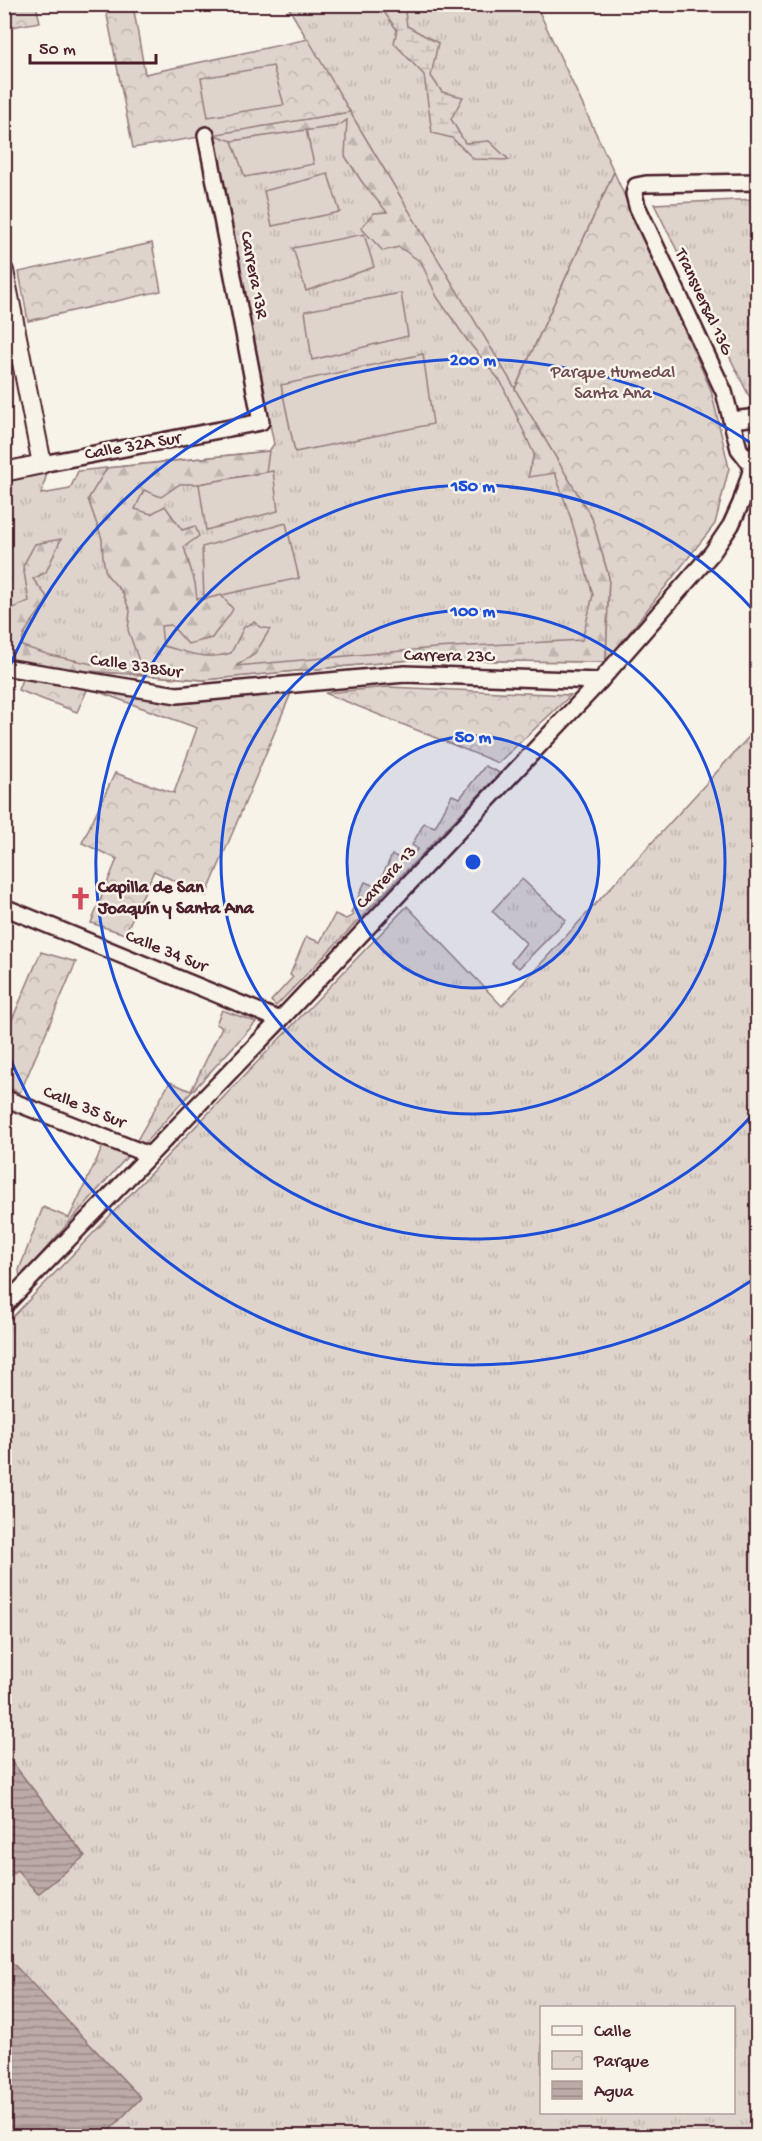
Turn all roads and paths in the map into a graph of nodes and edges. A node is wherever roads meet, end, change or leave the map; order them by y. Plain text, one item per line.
1 (206, 135) dead end
2 (758, 183) edge
3 (4, 271) edge
4 (758, 417) edge
5 (731, 420) junction
6 (261, 422) joint
7 (758, 449) edge
8 (42, 464) junction
9 (753, 467) junction
10 (4, 472) edge
11 (4, 667) edge
12 (600, 681) junction
13 (298, 685) joint
14 (4, 907) edge
15 (280, 1020) junction
16 (4, 1098) edge
17 (149, 1155) junction
18 (12, 1287) edge
19 (4, 1306) edge

1 - 6 street, Carrera 13R
2 - 5 street, Transversal 13G
3 - 8 street
4 - 5 street
5 - 9 street, Transversal 13G
6 - 8 street, Calle 32A Sur
7 - 9 street, Carrera 13
8 - 10 street, Calle 32A Sur
9 - 12 street, Carrera 13
11 - 13 street, Calle 33BSur
12 - 13 street, Carrera 23C
12 - 15 street, Carrera 13
14 - 15 street, Calle 34 Sur
15 - 17 street, Carrera 13
16 - 17 street, Calle 35 Sur
17 - 18 street, Carrera 13
18 - 19 street, Carrera 13

